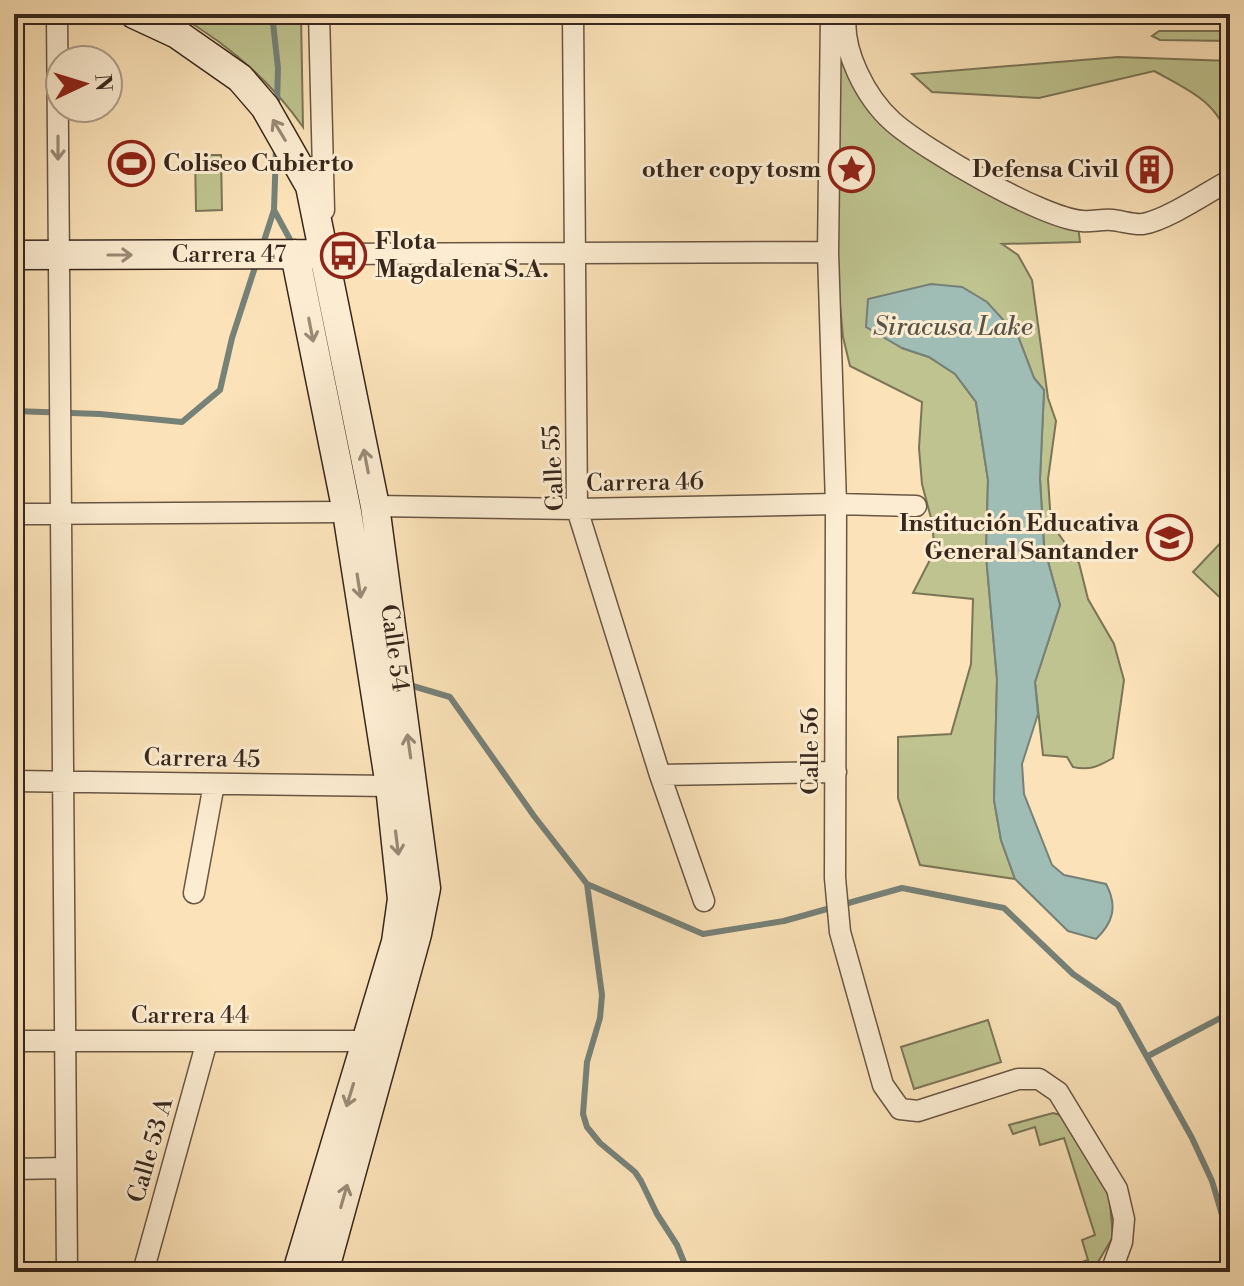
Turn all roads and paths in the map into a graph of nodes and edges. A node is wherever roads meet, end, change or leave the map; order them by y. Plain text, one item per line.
1 (57, 14) edge
2 (134, 14) edge
3 (319, 14) edge
4 (573, 14) edge
5 (831, 14) edge
6 (846, 14) edge
7 (856, 14) edge
8 (1230, 180) edge
9 (1109, 219) junction
10 (828, 252) junction
11 (573, 253) junction
12 (295, 254) junction
13 (326, 254) junction
14 (14, 255) edge
15 (58, 255) junction
16 (836, 504) junction
17 (375, 506) junction
18 (916, 506) dead end
19 (577, 509) junction
20 (347, 512) junction
21 (60, 513) junction
22 (14, 514) edge
23 (836, 772) junction
24 (660, 775) junction
25 (14, 781) edge
26 (63, 782) junction
27 (214, 784) junction
28 (390, 786) junction
29 (194, 893) dead end
30 (704, 901) dead end
31 (14, 1041) edge
32 (65, 1041) junction
33 (207, 1041) junction
34 (366, 1041) junction
35 (66, 1168) junction
36 (14, 1169) edge
37 (67, 1272) edge
38 (143, 1272) edge
39 (297, 1272) edge
40 (324, 1272) edge
41 (1111, 1272) edge

1 -> 15 street
13 -> 2 main road
3 - 13 street, Calle 54
4 - 11 street, Calle 55
5 - 10 street, Calle 56
6 - 9 street
7 - 9 street
8 - 9 street
10 - 11 street, Carrera 47
10 - 16 street, Calle 56
11 - 13 street, Carrera 47
11 - 19 street, Calle 55
12 - 13 main road, Carrera 47
15 -> 12 main road, Carrera 47
12 -> 20 main road, Calle 54
17 -> 13 main road, Calle 54
14 - 15 main road, Carrera 47
15 - 21 street
16 - 18 street, Carrera 46
16 - 19 street, Carrera 46
16 - 23 street, Calle 56
17 - 19 street, Carrera 46
40 -> 17 main road, Calle 54
19 - 24 street, Calle 55
20 - 21 street
20 -> 28 main road, Calle 54
21 - 22 street
21 - 26 street
23 - 24 street
23 - 41 street, Calle 56
24 - 30 street, Calle 55
25 - 26 street, Carrera 45
26 - 27 street, Carrera 45
26 - 32 street
27 - 28 street, Carrera 45
27 - 29 street
28 -> 34 main road, Calle 54
31 - 32 street, Carrera 44
32 - 33 street, Carrera 44
32 - 35 street
33 - 34 street, Carrera 44
33 - 38 street, Calle 53 A
34 -> 39 main road, Calle 54
35 - 36 street
35 - 37 street

